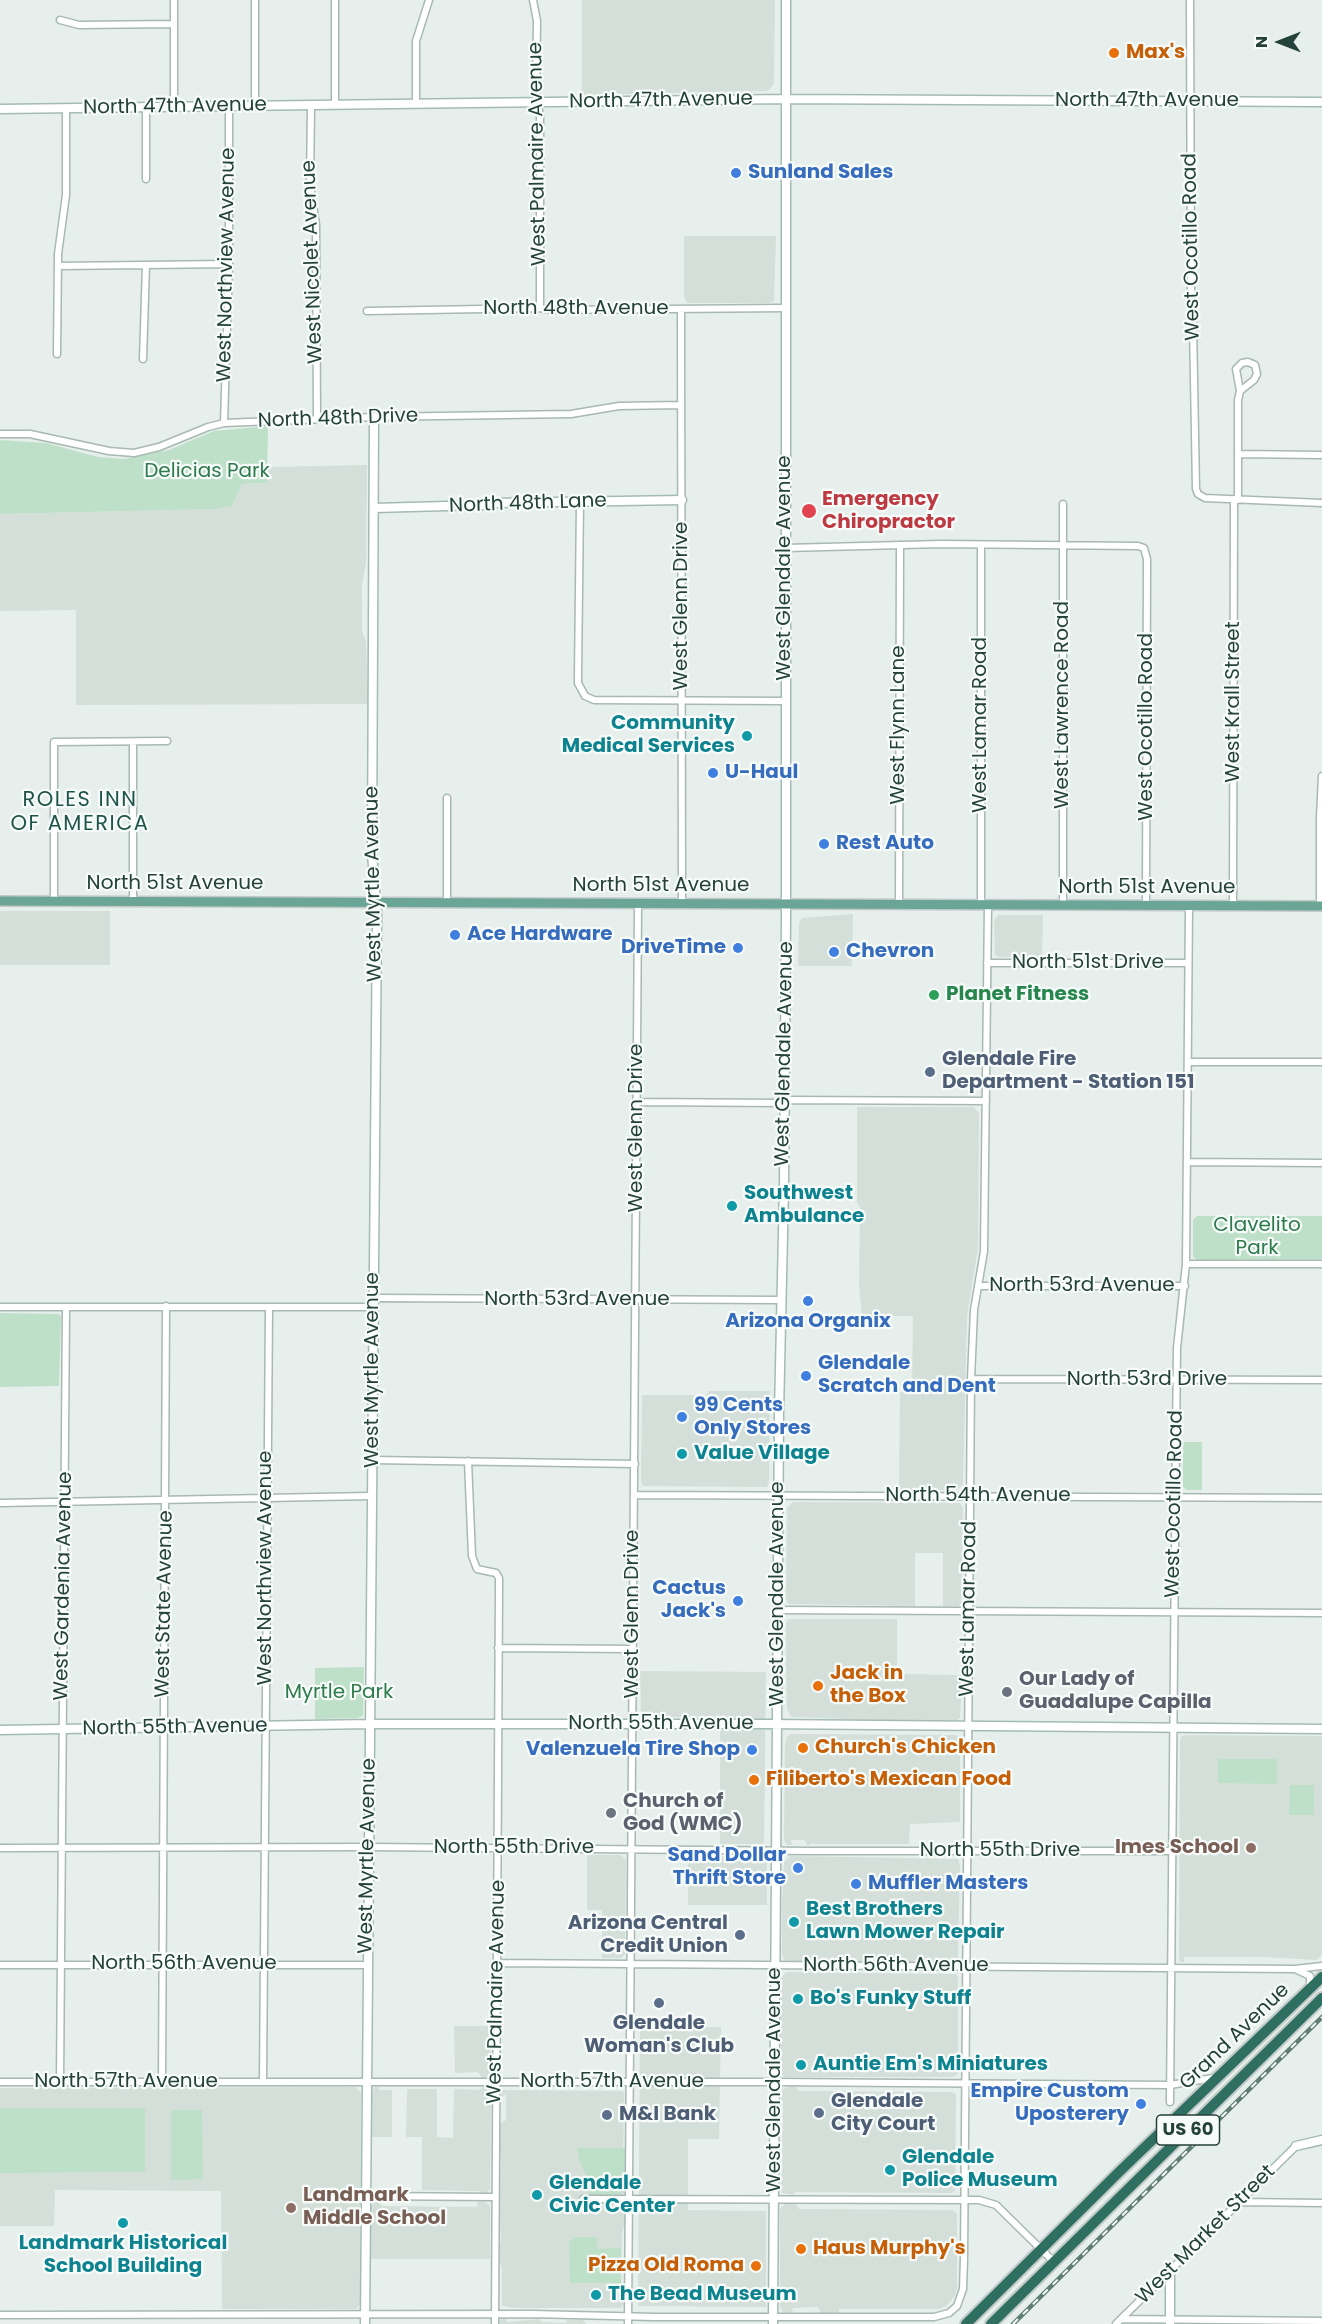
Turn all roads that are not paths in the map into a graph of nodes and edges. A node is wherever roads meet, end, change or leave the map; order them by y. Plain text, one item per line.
1 (174, 0) edge
2 (255, 0) edge
3 (335, 0) edge
4 (429, 0) edge
5 (533, 0) edge
6 (786, 0) edge
7 (1190, 0) edge
8 (60, 20) dead end
9 (174, 24) junction
10 (786, 99) junction
11 (1190, 101) junction
12 (538, 102) junction
13 (1322, 102) edge
14 (416, 104) junction
15 (335, 105) junction
16 (229, 106) junction
17 (255, 106) junction
18 (311, 106) junction
19 (174, 107) junction
20 (66, 108) junction
21 (146, 108) junction
22 (0, 109) edge
23 (146, 179) dead end
24 (229, 264) junction
25 (146, 265) junction
26 (58, 266) junction
27 (540, 308) junction
28 (786, 308) junction
29 (681, 309) junction
30 (367, 310) dead end
31 (57, 354) dead end
32 (143, 359) dead end
33 (1240, 391) junction
34 (681, 405) junction
35 (374, 417) junction
36 (317, 419) junction
37 (224, 423) junction
38 (0, 434) edge
39 (1238, 454) junction
40 (1322, 454) edge
41 (1236, 499) junction
42 (682, 500) junction
43 (580, 502) junction
44 (1322, 503) edge
45 (1063, 504) dead end
46 (374, 508) junction
47 (900, 545) junction
48 (1063, 545) junction
49 (981, 546) junction
50 (786, 548) junction
51 (682, 700) junction
52 (785, 701) junction
53 (133, 741) junction
54 (167, 741) dead end
55 (1322, 776) edge
56 (447, 798) dead end
57 (0, 901) edge
58 (54, 902) junction
59 (133, 902) junction
60 (376, 903) junction
61 (447, 903) junction
62 (638, 904) junction
63 (682, 904) junction
64 (786, 905) junction
65 (899, 905) junction
66 (985, 905) junction
67 (1063, 905) junction
68 (1146, 905) junction
69 (1189, 906) junction
70 (1233, 906) junction
71 (1321, 906) edge
72 (987, 963) junction
73 (1188, 963) junction
74 (1188, 1062) junction
75 (1322, 1062) edge
76 (986, 1101) junction
77 (637, 1102) junction
78 (784, 1102) junction
79 (1187, 1162) junction
80 (1322, 1163) edge
81 (1186, 1264) junction
82 (1322, 1264) edge
83 (978, 1286) junction
84 (1185, 1286) junction
85 (636, 1300) junction
86 (780, 1300) junction
87 (373, 1303) junction
88 (166, 1306) junction
89 (0, 1307) edge
90 (66, 1307) junction
91 (269, 1307) junction
92 (971, 1379) junction
93 (1177, 1380) junction
94 (1322, 1380) edge
95 (372, 1460) junction
96 (468, 1461) junction
97 (634, 1464) junction
98 (778, 1494) junction
99 (634, 1495) junction
100 (372, 1496) junction
101 (970, 1496) junction
102 (267, 1497) junction
103 (1175, 1497) junction
104 (1322, 1498) edge
105 (166, 1499) junction
106 (64, 1502) junction
107 (0, 1503) edge
108 (778, 1610) junction
109 (969, 1612) junction
110 (1174, 1612) junction
111 (1322, 1613) edge
112 (498, 1648) junction
113 (633, 1649) junction
114 (370, 1724) junction
115 (499, 1724) junction
116 (633, 1724) junction
117 (777, 1724) junction
118 (265, 1726) junction
119 (967, 1726) junction
120 (164, 1728) junction
121 (1173, 1729) junction
122 (1322, 1729) edge
123 (0, 1730) edge
124 (62, 1730) junction
125 (264, 1847) junction
126 (368, 1847) junction
127 (0, 1848) edge
128 (63, 1848) junction
129 (162, 1848) junction
130 (498, 1848) junction
131 (631, 1849) junction
132 (776, 1849) junction
133 (966, 1851) junction
134 (1172, 1851) junction
135 (162, 1964) junction
136 (264, 1964) junction
137 (498, 1964) junction
138 (631, 1964) junction
139 (0, 1965) edge
140 (61, 1965) junction
141 (367, 1965) junction
142 (776, 1965) junction
143 (1322, 1966) edge
144 (966, 1967) junction
145 (1172, 1967) junction
146 (1295, 1969) junction
147 (1322, 1977) edge
148 (1307, 1992) junction
149 (1322, 1998) edge
150 (1222, 2075) junction
151 (263, 2081) junction
152 (367, 2081) junction
153 (0, 2082) edge
154 (60, 2082) junction
155 (162, 2082) junction
156 (497, 2082) junction
157 (630, 2082) junction
158 (775, 2082) junction
159 (965, 2084) junction
160 (1170, 2085) junction
161 (1170, 2102) dead end
162 (1322, 2140) edge
163 (1296, 2146) joint
164 (366, 2196) junction
165 (494, 2197) junction
166 (583, 2199) dead end
167 (630, 2199) junction
168 (774, 2199) junction
169 (964, 2200) junction
170 (1240, 2202) junction
171 (1322, 2203) edge
172 (1042, 2249) junction
173 (1053, 2261) junction
174 (1170, 2271) junction
175 (495, 2314) junction
176 (0, 2315) edge
177 (59, 2315) junction
178 (160, 2316) junction
179 (261, 2316) junction
180 (629, 2316) junction
181 (365, 2319) edge
182 (773, 2320) edge
183 (896, 2320) edge
184 (1118, 2321) edge
185 (1322, 2321) edge
186 (1170, 2322) edge
187 (59, 2324) edge
188 (160, 2324) edge
189 (261, 2324) edge
190 (495, 2324) edge
191 (628, 2324) edge
192 (966, 2324) edge
193 (991, 2324) edge

1 - 9 street
2 - 17 street
3 - 15 street
4 - 14 street
5 - 12 street, West Palmaire Avenue
6 - 10 street, West Glendale Avenue
7 - 11 street, West Ocotillo Road
8 - 9 street
9 - 19 street
10 - 11 street, North 47th Avenue
10 - 12 street, North 47th Avenue
10 - 28 street, West Glendale Avenue
11 - 13 street, North 47th Avenue
11 - 41 street, West Ocotillo Road
12 - 14 street, North 47th Avenue
12 - 27 street, West Palmaire Avenue
14 - 15 street, North 47th Avenue
15 - 18 street, North 47th Avenue
16 - 17 street, North 47th Avenue
16 - 19 street, North 47th Avenue
16 - 24 street, West Northview Avenue
17 - 18 street, North 47th Avenue
18 - 36 street, West Nicolet Avenue
19 - 21 street, North 47th Avenue
20 - 21 street, North 47th Avenue
20 - 22 street, North 47th Avenue
20 - 26 street
21 - 23 street
24 - 25 street
24 - 37 street, West Northview Avenue
25 - 26 street
25 - 32 street
26 - 31 street
27 - 29 street, North 48th Avenue
27 - 30 street, North 48th Avenue
28 - 29 street, North 48th Avenue
28 - 50 street, West Glendale Avenue
29 - 34 street, West Glenn Drive
33 - 33 street, West Krall Street
33 - 39 street, West Krall Street
34 - 35 street, North 48th Drive
34 - 42 street, West Glenn Drive
35 - 36 street, North 48th Drive
35 - 46 street, West Myrtle Avenue
36 - 37 street, North 48th Drive
37 - 38 street, North 48th Drive
39 - 40 street
39 - 41 street, West Krall Street
41 - 44 street
41 - 70 street, West Krall Street
42 - 43 street, North 48th Lane
42 - 51 street, West Glenn Drive
43 - 46 street, North 48th Lane
43 - 51 street
45 - 48 street, West Lawrence Road
46 - 60 street, West Myrtle Avenue
47 - 49 street
47 - 50 street
47 - 65 street, West Flynn Lane
48 - 49 street
48 - 67 street, West Lawrence Road
48 - 68 street, West Ocotillo Road
49 - 66 street, West Lamar Road
50 - 52 street, West Glendale Avenue
51 - 52 street
51 - 63 street, West Glenn Drive
52 - 64 street, West Glendale Avenue
53 - 54 street
53 - 58 street
53 - 59 street
55 - 71 street
56 - 61 street
57 - 58 main road, North 51st Avenue
58 - 59 main road, North 51st Avenue
59 - 60 main road, North 51st Avenue
60 - 61 main road, North 51st Avenue
60 - 87 street, West Myrtle Avenue
61 - 62 main road, North 51st Avenue
62 - 63 main road, North 51st Avenue
62 - 77 street, West Glenn Drive
63 - 64 main road, North 51st Avenue
64 - 65 main road, North 51st Avenue
64 - 78 street, West Glendale Avenue
65 - 66 main road, North 51st Avenue
66 - 67 main road, North 51st Avenue
66 - 72 street, West Lamar Road
67 - 68 main road, North 51st Avenue
68 - 69 main road, North 51st Avenue
69 - 70 main road, North 51st Avenue
69 - 73 street, West Ocotillo Road
70 - 71 main road, North 51st Avenue
72 - 73 street, North 51st Drive
72 - 76 street, West Lamar Road
73 - 74 street, West Ocotillo Road
74 - 75 street
74 - 79 street, West Ocotillo Road
76 - 78 street
76 - 83 street, West Lamar Road
77 - 78 street
77 - 85 street, West Glenn Drive
78 - 86 street, West Glendale Avenue
79 - 80 street
79 - 81 street, West Ocotillo Road
81 - 82 street, North 53rd Avenue
81 - 84 street, West Ocotillo Road
83 - 84 street, North 53rd Avenue
83 - 92 street, West Lamar Road
84 - 93 street, West Ocotillo Road
85 - 86 street, North 53rd Avenue
85 - 87 street, North 53rd Avenue
85 - 97 street, West Glenn Drive
86 - 98 street, West Glendale Avenue
87 - 91 street, North 53rd Avenue
87 - 95 street, West Myrtle Avenue
88 - 90 street, North 53rd Avenue
88 - 91 street, North 53rd Avenue
88 - 105 street, West State Avenue
89 - 90 street, North 53rd Avenue
90 - 106 street, West Gardenia Avenue
91 - 102 street, West Northview Avenue
92 - 93 street, North 53rd Drive
92 - 101 street, West Lamar Road
93 - 94 street, North 53rd Drive
93 - 103 street, West Ocotillo Road
95 - 96 street
95 - 100 street, West Myrtle Avenue
96 - 97 street
96 - 112 street, West Palmaire Avenue
97 - 99 street, West Glenn Drive
98 - 99 street, North 54th Avenue
98 - 101 street, North 54th Avenue
98 - 108 street, West Glendale Avenue
99 - 113 street, West Glenn Drive
100 - 102 street
100 - 114 street, West Myrtle Avenue
101 - 103 street, North 54th Avenue
101 - 109 street, West Lamar Road
102 - 105 street
102 - 118 street, West Northview Avenue
103 - 104 street, North 54th Avenue
103 - 110 street, West Ocotillo Road
105 - 106 street
105 - 120 street, West State Avenue
106 - 107 street
106 - 124 street, West Gardenia Avenue
108 - 109 street
108 - 117 street, West Glendale Avenue
109 - 110 street
109 - 119 street, West Lamar Road
110 - 111 street
110 - 121 street, West Ocotillo Road
112 - 113 street
112 - 115 street, West Palmaire Avenue
113 - 116 street, West Glenn Drive
114 - 115 street, North 55th Avenue
114 - 118 street, North 55th Avenue
114 - 126 street, West Myrtle Avenue
115 - 116 street, North 55th Avenue
115 - 130 street, West Palmaire Avenue
116 - 117 street, North 55th Avenue
116 - 131 street, West Glenn Drive
117 - 119 street, North 55th Avenue
117 - 132 street, West Glendale Avenue
118 - 120 street, North 55th Avenue
118 - 125 street, West Northview Avenue
119 - 121 street, North 55th Avenue
119 - 133 street, West Lamar Road
120 - 124 street, North 55th Avenue
120 - 129 street, West State Avenue
121 - 122 street, North 55th Avenue
121 - 134 street, West Ocotillo Road
123 - 124 street, North 55th Avenue
124 - 128 street, West Gardenia Avenue
125 - 126 street, North 55th Drive
125 - 129 street, North 55th Drive
125 - 136 street, West Northview Avenue
126 - 130 street, North 55th Drive
126 - 141 street, West Myrtle Avenue
127 - 128 street, North 55th Drive
128 - 129 street, North 55th Drive
128 - 140 street, West Gardenia Avenue
129 - 135 street, West State Avenue
130 - 131 street, North 55th Drive
130 - 137 street, West Palmaire Avenue
131 - 132 street, North 55th Drive
131 - 138 street, West Glenn Drive
132 - 133 street, North 55th Drive
132 - 142 street, West Glendale Avenue
133 - 134 street, North 55th Drive
133 - 144 street, West Lamar Road
134 - 145 street, West Ocotillo Road
135 - 136 street, North 56th Avenue
135 - 140 street, North 56th Avenue
135 - 155 street, West State Avenue
136 - 141 street, North 56th Avenue
136 - 151 street, West Northview Avenue
137 - 138 street, North 56th Avenue
137 - 156 street, West Palmaire Avenue
138 - 142 street, North 56th Avenue
138 - 157 street, West Glenn Drive
139 - 140 street, North 56th Avenue
140 - 154 street, West Gardenia Avenue
141 - 152 street, West Myrtle Avenue
142 - 144 street, North 56th Avenue
142 - 158 street, West Glendale Avenue
143 - 146 street, North 56th Avenue
144 - 145 street, North 56th Avenue
144 - 159 street, West Lamar Road
145 - 146 street, North 56th Avenue
145 - 160 street, West Ocotillo Road
146 - 148 street
147 - 148 highway, Grand Avenue / US 60
148 - 150 highway, Grand Avenue / US 60
149 - 173 highway, Grand Avenue / US 60
150 - 160 street, North 57th Avenue
150 - 172 highway, Grand Avenue / US 60
151 - 152 street, North 57th Avenue
151 - 155 street, North 57th Avenue
152 - 156 street, North 57th Avenue
152 - 164 street, West Myrtle Avenue
153 - 154 street, North 57th Avenue
154 - 155 street, North 57th Avenue
156 - 157 street, North 57th Avenue
156 - 165 street, West Palmaire Avenue
157 - 158 street, North 57th Avenue
157 - 167 street, West Glenn Drive
158 - 159 street, North 57th Avenue
158 - 168 street, West Glendale Avenue
159 - 160 street, North 57th Avenue
159 - 169 street, West Lamar Road
160 - 161 street, West Ocotillo Road
162 - 163 street
163 - 170 street, West Market Street
164 - 165 street
164 - 181 street, West Myrtle Avenue
165 - 175 street, West Palmaire Avenue
166 - 167 street
167 - 168 street
167 - 180 street, West Glenn Drive
168 - 169 street
168 - 182 street, West Glendale Avenue
169 - 172 street
169 - 183 street, West Lamar Road
170 - 171 street
170 - 174 street, West Market Street
172 - 173 street
172 - 192 highway, Grand Avenue / US 60
173 - 193 highway, Grand Avenue / US 60
174 - 184 street, West Market Street
174 - 186 street
175 - 180 street
175 - 181 street
175 - 190 street, West Palmaire Avenue
176 - 177 street
177 - 178 street
177 - 187 street
178 - 179 street
178 - 188 street
179 - 181 street
179 - 189 street
180 - 182 street
180 - 191 street, West Glenn Drive
182 - 183 street
184 - 186 street
185 - 186 street

